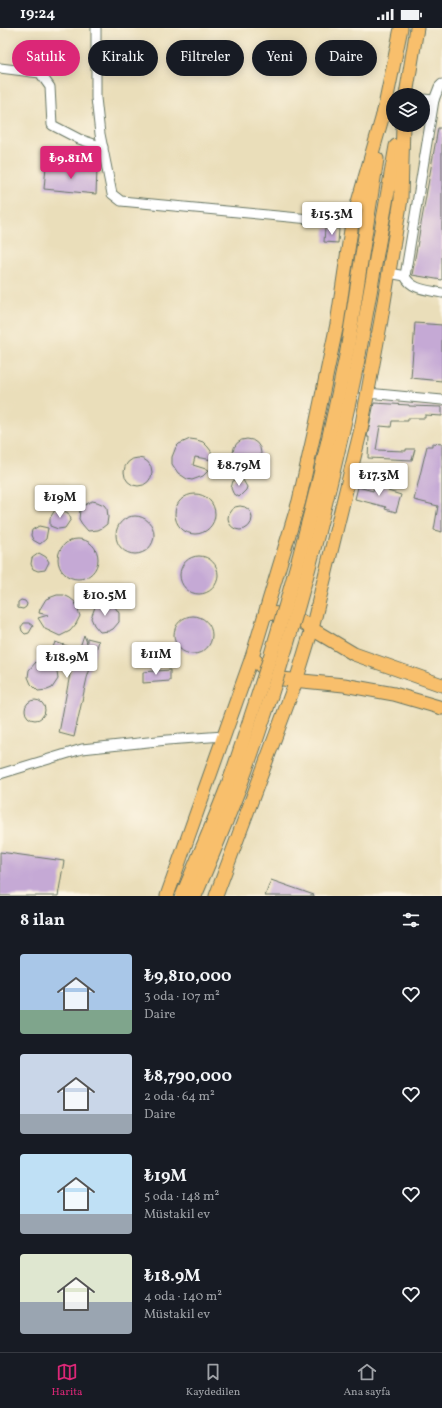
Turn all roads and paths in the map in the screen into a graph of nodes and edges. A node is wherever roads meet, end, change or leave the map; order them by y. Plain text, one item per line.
1 (96, 28) edge
2 (401, 28) edge
3 (417, 28) edge
4 (0, 68) edge
5 (442, 84) edge
6 (407, 88) edge
7 (430, 100) edge
8 (434, 100) junction
9 (385, 108) junction
10 (399, 132) edge
11 (403, 132) edge
12 (103, 147) junction
13 (352, 223) junction
14 (389, 273) junction
15 (405, 276) junction
16 (442, 293) edge
17 (353, 353) junction
18 (367, 393) junction
19 (442, 400) edge
20 (266, 613) junction
21 (312, 629) junction
22 (252, 657) junction
23 (296, 681) junction
24 (442, 685) edge
25 (442, 708) edge
26 (224, 736) junction
27 (0, 774) edge
28 (167, 896) edge
29 (182, 896) edge
30 (195, 896) edge
31 (216, 896) edge

1 - 12 street
2 - 9 highway
3 - 6 highway
4 - 12 street
5 - 8 street
7 - 8 street
8 - 15 street
9 - 13 highway
9 - 17 highway
10 - 17 highway
11 - 14 highway
12 - 13 street
13 - 20 highway
14 - 15 street
14 - 18 highway
15 - 16 street
17 - 29 highway, bridge
17 - 30 highway, bridge
18 - 19 street
18 - 21 highway
20 - 21 highway
20 - 22 highway
21 - 23 highway
21 - 24 highway
22 - 23 highway
22 - 26 highway
23 - 25 highway
23 - 31 highway
26 - 27 street
26 - 28 highway

